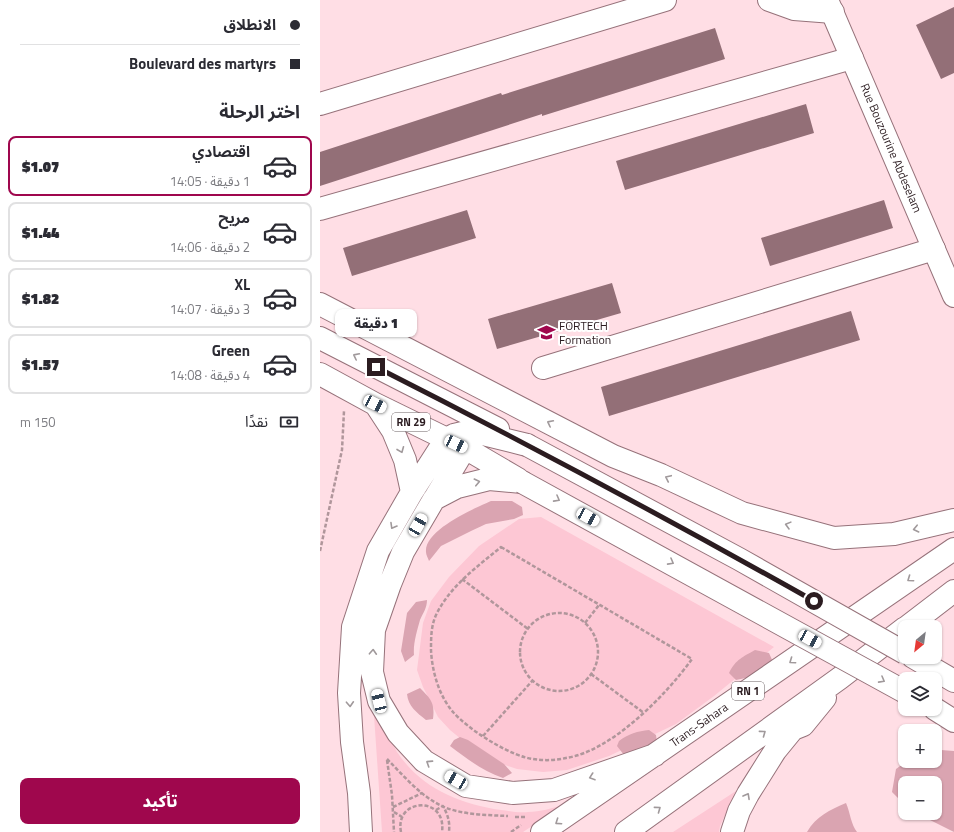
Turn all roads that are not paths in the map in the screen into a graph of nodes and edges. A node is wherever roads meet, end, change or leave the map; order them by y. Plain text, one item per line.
1 (665, 0) edge
2 (769, 0) edge
3 (830, 6) edge
4 (852, 58) junction
5 (320, 104) edge
6 (320, 209) edge
7 (934, 249) junction
8 (954, 296) edge
9 (320, 304) edge
10 (320, 338) edge
11 (543, 368) dead end
12 (320, 374) edge
13 (375, 404) junction
14 (461, 410) junction
15 (446, 439) junction
16 (466, 440) junction
17 (527, 445) junction
18 (522, 482) junction
19 (412, 492) junction
20 (434, 499) junction
21 (954, 520) edge
22 (954, 549) edge
23 (954, 591) edge
24 (916, 620) edge
25 (898, 634) edge
26 (898, 649) edge
27 (925, 664) edge
28 (840, 678) junction
29 (954, 681) edge
30 (898, 688) edge
31 (942, 713) edge
32 (954, 721) edge
33 (655, 755) junction
34 (361, 832) edge
35 (542, 832) edge
36 (626, 832) edge
37 (732, 832) edge

1 - 5 main road
2 - 3 main road
3 - 4 main road, Rue Bouzourine Abdeselam
4 - 6 main road
4 - 7 main road, Rue Bouzourine Abdeselam
7 - 8 main road, Rue Bouzourine Abdeselam
7 - 11 main road
21 -> 9 main road
14 -> 10 main road, RN 29
12 - 13 main road, RN 29
13 - 15 main road, RN 29
13 -> 19 main road
14 - 16 main road
14 - 17 main road, RN 29
15 - 16 main road
15 - 19 main road
16 - 17 main road
16 - 18 main road
16 - 20 main road
17 - 26 main road, bridge
20 -> 18 main road
18 -> 30 main road, bridge
19 -> 34 main road
33 -> 20 main road
22 -> 33 main road, Trans-Sahara / RN 1
23 - 24 main road
25 - 28 main road
27 - 29 main road
36 -> 28 main road
37 -> 28 main road
31 - 32 main road
33 -> 35 main road, Trans-Sahara / RN 1

